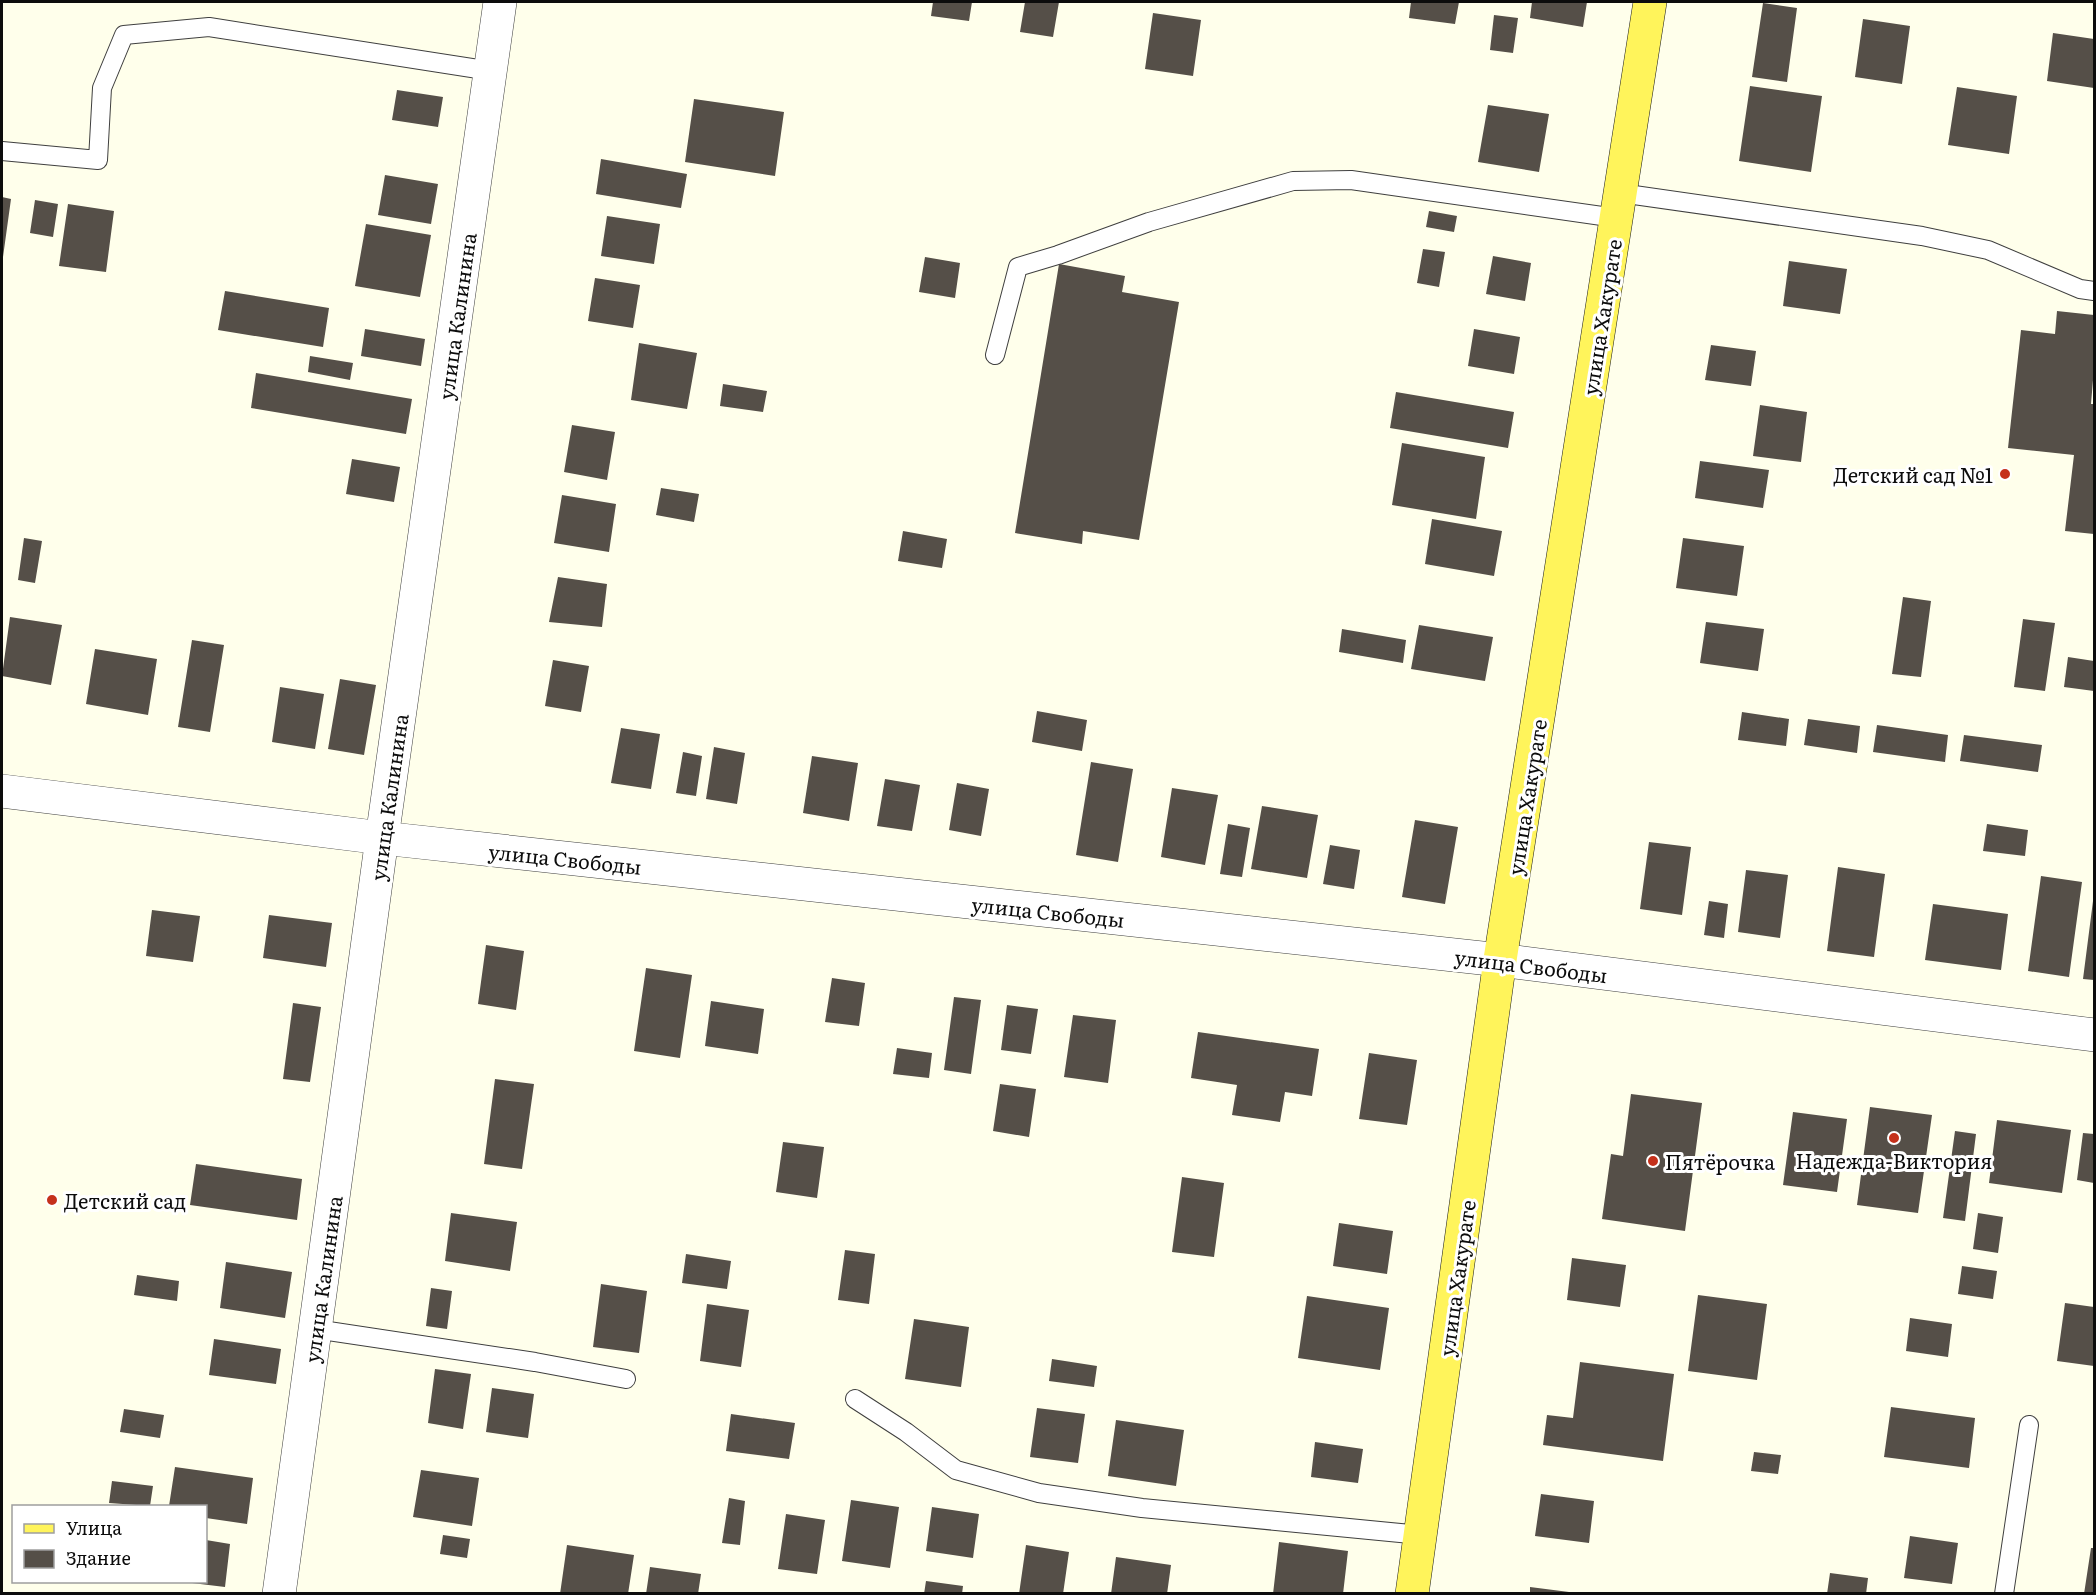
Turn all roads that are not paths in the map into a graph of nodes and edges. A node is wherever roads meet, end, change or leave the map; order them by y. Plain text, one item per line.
1 (500, 2) edge
2 (1650, 2) edge
3 (491, 71) junction
4 (2, 151) edge
5 (1618, 205) junction
6 (2094, 291) edge
7 (995, 355) dead end
8 (2, 791) edge
9 (382, 838) junction
10 (1500, 960) junction
11 (2094, 1035) edge
12 (315, 1329) junction
13 (626, 1379) dead end
14 (855, 1399) dead end
15 (2029, 1425) dead end
16 (1420, 1535) junction
17 (279, 1593) edge
18 (1413, 1593) edge
19 (2004, 1593) edge

1 - 3 street, улица Калинина
2 - 5 main road, улица Хакурате
3 - 4 lane
3 - 9 street, улица Калинина
5 - 6 lane
5 - 7 lane
5 - 10 main road, улица Хакурате
8 - 9 street, улица Свободы
9 - 10 street, улица Свободы
9 - 12 street, улица Калинина
10 - 11 street, улица Свободы
10 - 16 main road, улица Хакурате
12 - 13 lane
12 - 17 street, улица Калинина
14 - 16 lane
15 - 19 lane
16 - 18 main road, улица Хакурате

